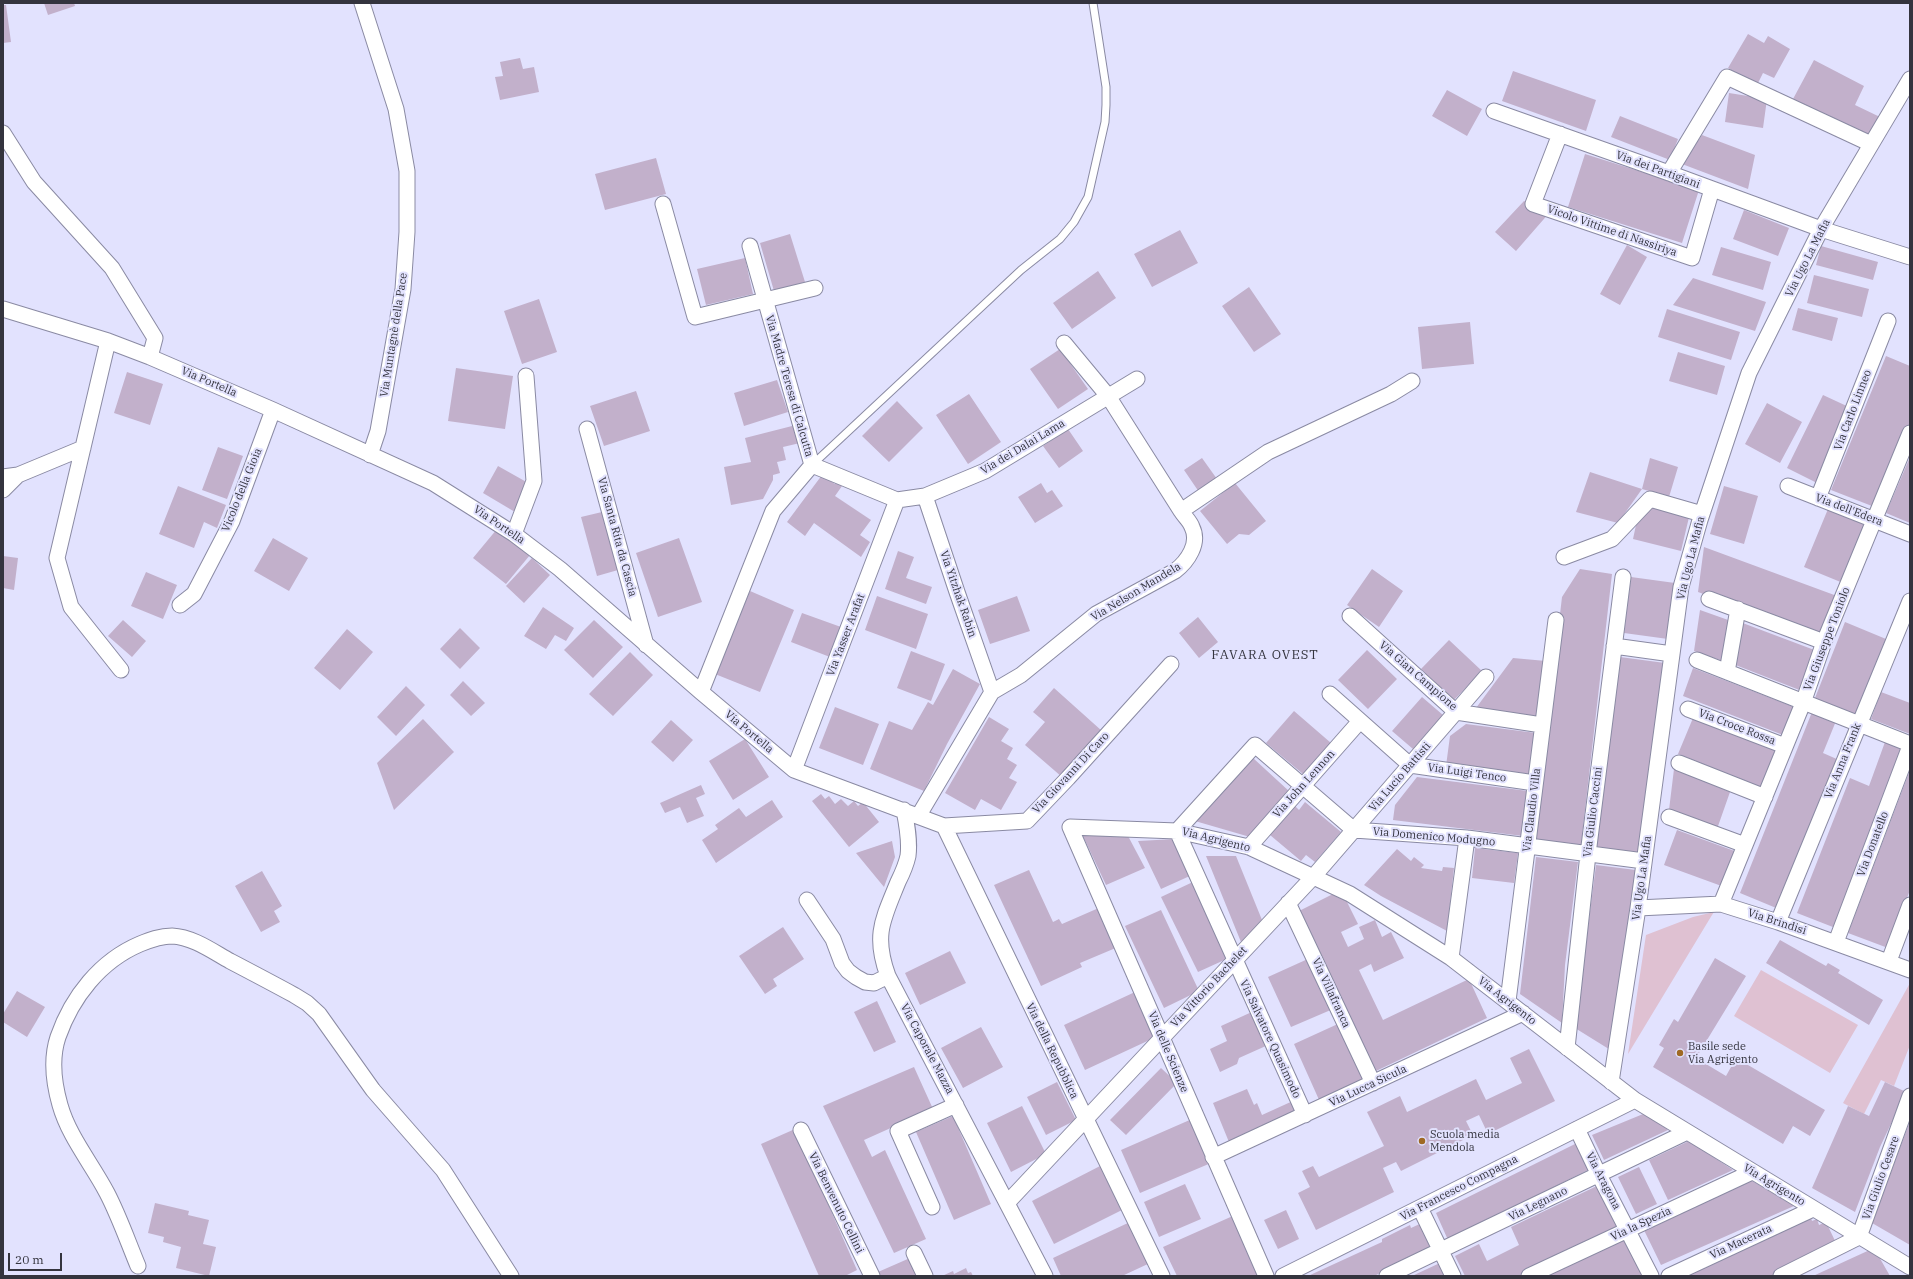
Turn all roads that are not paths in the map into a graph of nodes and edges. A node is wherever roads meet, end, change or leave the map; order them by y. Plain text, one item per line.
1 (362, 3) edge
2 (1092, 3) edge
3 (1910, 79) edge
4 (1494, 111) dead end
5 (3, 133) edge
6 (1560, 134) junction
7 (1871, 144) junction
8 (1669, 173) junction
9 (1712, 189) junction
10 (663, 204) dead end
11 (1821, 229) junction
12 (750, 246) dead end
13 (1910, 257) edge
14 (815, 288) dead end
15 (765, 301) junction
16 (3, 309) edge
17 (1888, 321) dead end
18 (108, 340) junction
19 (1064, 343) dead end
20 (150, 357) junction
21 (526, 376) dead end
22 (1137, 379) dead end
23 (1412, 380) dead end
24 (1108, 396) junction
25 (273, 410) junction
26 (587, 429) dead end
27 (1910, 433) edge
28 (83, 448) junction
29 (370, 454) junction
30 (812, 466) junction
31 (18, 475) junction
32 (3, 477) edge
33 (1788, 486) dead end
34 (3, 490) edge
35 (925, 496) junction
36 (1818, 498) junction
37 (897, 500) junction
38 (1181, 512) junction
39 (1702, 514) junction
40 (1874, 521) junction
41 (514, 534) junction
42 (1910, 534) edge
43 (1564, 557) dead end
44 (1623, 577) dead end
45 (1708, 599) dead end
46 (1910, 601) edge
47 (180, 606) dead end
48 (1738, 609) junction
49 (1350, 616) dead end
50 (1556, 620) dead end
51 (1824, 642) junction
52 (646, 645) junction
53 (1614, 646) junction
54 (1672, 654) junction
55 (1697, 660) dead end
56 (1171, 664) dead end
57 (121, 670) dead end
58 (1727, 672) junction
59 (1486, 678) dead end
60 (701, 692) junction
61 (992, 692) junction
62 (1330, 694) dead end
63 (1803, 702) junction
64 (1688, 709) dead end
65 (1456, 712) junction
66 (1360, 722) junction
67 (1858, 724) junction
68 (1542, 725) junction
69 (1910, 745) edge
70 (1786, 746) junction
71 (1679, 763) dead end
72 (1410, 766) junction
73 (794, 770) junction
74 (1535, 782) junction
75 (1303, 786) junction
76 (1765, 797) junction
77 (904, 810) junction
78 (919, 815) junction
79 (1669, 817) dead end
80 (944, 826) junction
81 (1070, 828) joint
82 (1177, 830) junction
83 (1354, 830) junction
84 (1466, 838) junction
85 (1745, 845) junction
86 (1249, 847) junction
87 (1527, 847) junction
88 (1588, 854) junction
89 (1644, 861) junction
90 (1314, 876) junction
91 (807, 900) dead end
92 (1288, 903) junction
93 (1721, 904) junction
94 (1910, 906) edge
95 (1638, 908) junction
96 (1778, 922) junction
97 (1836, 942) junction
98 (1451, 958) junction
99 (1234, 960) junction
100 (1889, 961) junction
101 (1910, 970) edge
102 (888, 976) junction
103 (1508, 1001) junction
104 (1522, 1013) junction
105 (1162, 1037) junction
106 (1567, 1048) junction
107 (1611, 1082) junction
108 (1373, 1083) junction
109 (1910, 1096) edge
110 (1635, 1100) junction
111 (956, 1105) junction
112 (1305, 1115) junction
113 (1084, 1119) junction
114 (1578, 1129) junction
115 (801, 1130) dead end
116 (1688, 1132) junction
117 (1213, 1157) junction
118 (1752, 1172) junction
119 (1599, 1175) junction
120 (1007, 1203) junction
121 (932, 1207) dead end
122 (1420, 1208) junction
123 (1813, 1208) junction
124 (1628, 1230) junction
125 (1859, 1237) junction
126 (1440, 1251) junction
127 (914, 1253) dead end
128 (138, 1266) dead end
129 (1909, 1267) edge
130 (511, 1276) edge
131 (872, 1276) edge
132 (925, 1276) edge
133 (1045, 1276) edge
134 (1162, 1276) edge
135 (1266, 1276) edge
136 (1283, 1276) edge
137 (1387, 1276) edge
138 (1453, 1276) edge
139 (1529, 1276) edge
140 (1651, 1276) edge
141 (1669, 1276) edge
142 (1781, 1276) edge

1 - 29 street, Via Muntagnè della Pace
2 - 30 lane
3 - 7 street, Via Ugo La Mafia
4 - 6 street, Via dei Partigiani
5 - 20 street
6 - 8 street, Via dei Partigiani
6 - 9 street, Vicolo Vittime di Nassiriya
7 - 8 street
7 - 11 street, Via Ugo La Mafia
8 - 9 street, Via dei Partigiani
9 - 11 street, Via dei Partigiani
10 - 15 street
11 - 13 street, Via dei Partigiani
11 - 39 street, Via Ugo La Mafia
12 - 15 street, Via Madre Teresa di Calcutta
14 - 15 street
15 - 30 street, Via Madre Teresa di Calcutta
16 - 18 street, Via Portella
17 - 36 street, Via Carlo Linneo
18 - 20 street, Via Portella
18 - 28 street
19 - 24 street, Via Nelson Mandela
20 - 25 street, Via Portella
21 - 41 street
22 - 24 street, Via dei Dalai Lama
23 - 38 street
24 - 35 street, Via dei Dalai Lama
24 - 38 street, Via Nelson Mandela
25 - 29 street, Via Portella
25 - 47 street, Vicolo della Gioia
26 - 52 street, Via Santa Rita da Cascia
27 - 40 street, Via Giuseppe Toniolo
28 - 31 street
28 - 57 street
29 - 41 street, Via Portella
30 - 37 street, Via dei Dalai Lama
30 - 60 street, Via Madre Teresa di Calcutta
31 - 32 street
31 - 34 street
33 - 36 street, Via dell'Edera
35 - 37 street, Via dei Dalai Lama
35 - 61 street, Via Yitzhak Rabin
36 - 40 street, Via dell'Edera
37 - 73 street, Via Yasser Arafat
38 - 61 street, Via Nelson Mandela
39 - 43 street
39 - 54 street, Via Ugo La Mafia
40 - 42 street, Via dell'Edera
40 - 51 street, Via Giuseppe Toniolo
41 - 52 street, Via Portella
44 - 53 street, Via Giulio Caccini
45 - 48 street
46 - 67 street, Via Anna Frank
48 - 51 street
48 - 58 street
49 - 65 street, Via Gian Campione
50 - 68 street, Via Claudio Villa
51 - 63 street, Via Giuseppe Toniolo
52 - 60 street, Via Portella
53 - 54 street
53 - 88 street, Via Giulio Caccini
54 - 89 street, Via Ugo La Mafia
55 - 58 street
56 - 80 street, Via Giovanni Di Caro
58 - 63 street
59 - 65 street, Via Lucio Battisti
60 - 73 street, Via Portella
61 - 78 street
62 - 66 street
63 - 67 street
63 - 70 street, Via Giuseppe Toniolo
64 - 70 street, Via Croce Rossa
65 - 68 street, Via Gian Campione
65 - 72 street, Via Lucio Battisti
66 - 72 street
66 - 75 street, Via John Lennon
67 - 69 street
67 - 96 street, Via Anna Frank
68 - 74 street, Via Claudio Villa
69 - 97 street, Via Donatello
70 - 76 street, Via Giuseppe Toniolo
71 - 76 street
72 - 74 street, Via Luigi Tenco
72 - 83 street, Via Lucio Battisti
73 - 77 street, Via Portella
74 - 87 street, Via Claudio Villa
75 - 82 street
75 - 83 street
75 - 86 street, Via John Lennon
76 - 85 street, Via Giuseppe Toniolo
77 - 78 street, Via Portella
77 - 102 street, Via Caporale Mazza
78 - 80 street, Via Portella
79 - 85 street
80 - 113 street, Via della Repubblica
81 - 82 street, Via Agrigento
81 - 105 street, Via delle Scienze
82 - 86 street, Via Agrigento
82 - 99 street, Via Salvatore Quasimodo
83 - 84 street, Via Domenico Modugno
83 - 90 street, Via Lucio Battisti
84 - 87 street, Via Domenico Modugno
84 - 98 street
85 - 93 street, Via Giuseppe Toniolo
86 - 90 street, Via Agrigento
87 - 88 street, Via Domenico Modugno
87 - 103 street, Via Claudio Villa
88 - 89 street, Via Domenico Modugno
88 - 106 street, Via Giulio Caccini
89 - 95 street, Via Ugo La Mafia
90 - 92 street, Via Vittorio Bachelet
90 - 98 street, Via Agrigento
91 - 102 street
92 - 99 street, Via Vittorio Bachelet
92 - 108 street, Via Villafranca
93 - 95 street, Via Brindisi
93 - 96 street, Via Brindisi
94 - 100 street
95 - 107 street, Via Ugo La Mafia
96 - 97 street, Via Brindisi
97 - 100 street, Via Brindisi
98 - 103 street, Via Agrigento
99 - 105 street, Via Vittorio Bachelet
99 - 112 street, Via Salvatore Quasimodo
100 - 101 street, Via Brindisi
102 - 111 street, Via Caporale Mazza
103 - 104 street, Via Agrigento
104 - 106 street, Via Agrigento
104 - 108 street, Via Lucca Sicula
105 - 113 street, Via Vittorio Bachelet
105 - 117 street, Via delle Scienze
106 - 107 street, Via Agrigento
107 - 110 street, Via Agrigento
108 - 112 street, Via Lucca Sicula
109 - 125 street, Via Giulio Cesare
110 - 114 street, Via Francesco Compagna
110 - 116 street, Via Agrigento
111 - 120 street, Via Caporale Mazza
111 - 121 street
112 - 117 street, Via Lucca Sicula
113 - 120 street, Via Vittorio Bachelet
113 - 134 street, Via della Repubblica
114 - 119 street, Via Aragona
114 - 122 street, Via Francesco Compagna
115 - 131 street, Via Benvenuto Cellini
116 - 118 street, Via Agrigento
116 - 119 street, Via Legnano
117 - 135 street, Via delle Scienze
118 - 123 street, Via Agrigento
118 - 124 street, Via la Spezia
119 - 124 street, Via Aragona
119 - 126 street, Via Legnano
120 - 133 street, Via Caporale Mazza
122 - 126 street
122 - 136 street, Via Francesco Compagna
123 - 125 street, Via Agrigento
123 - 141 street, Via Macerata
124 - 139 street, Via la Spezia
124 - 140 street, Via Aragona
125 - 129 street, Via Agrigento
125 - 142 street
126 - 137 street, Via Legnano
126 - 138 street
127 - 132 street
128 - 130 street

